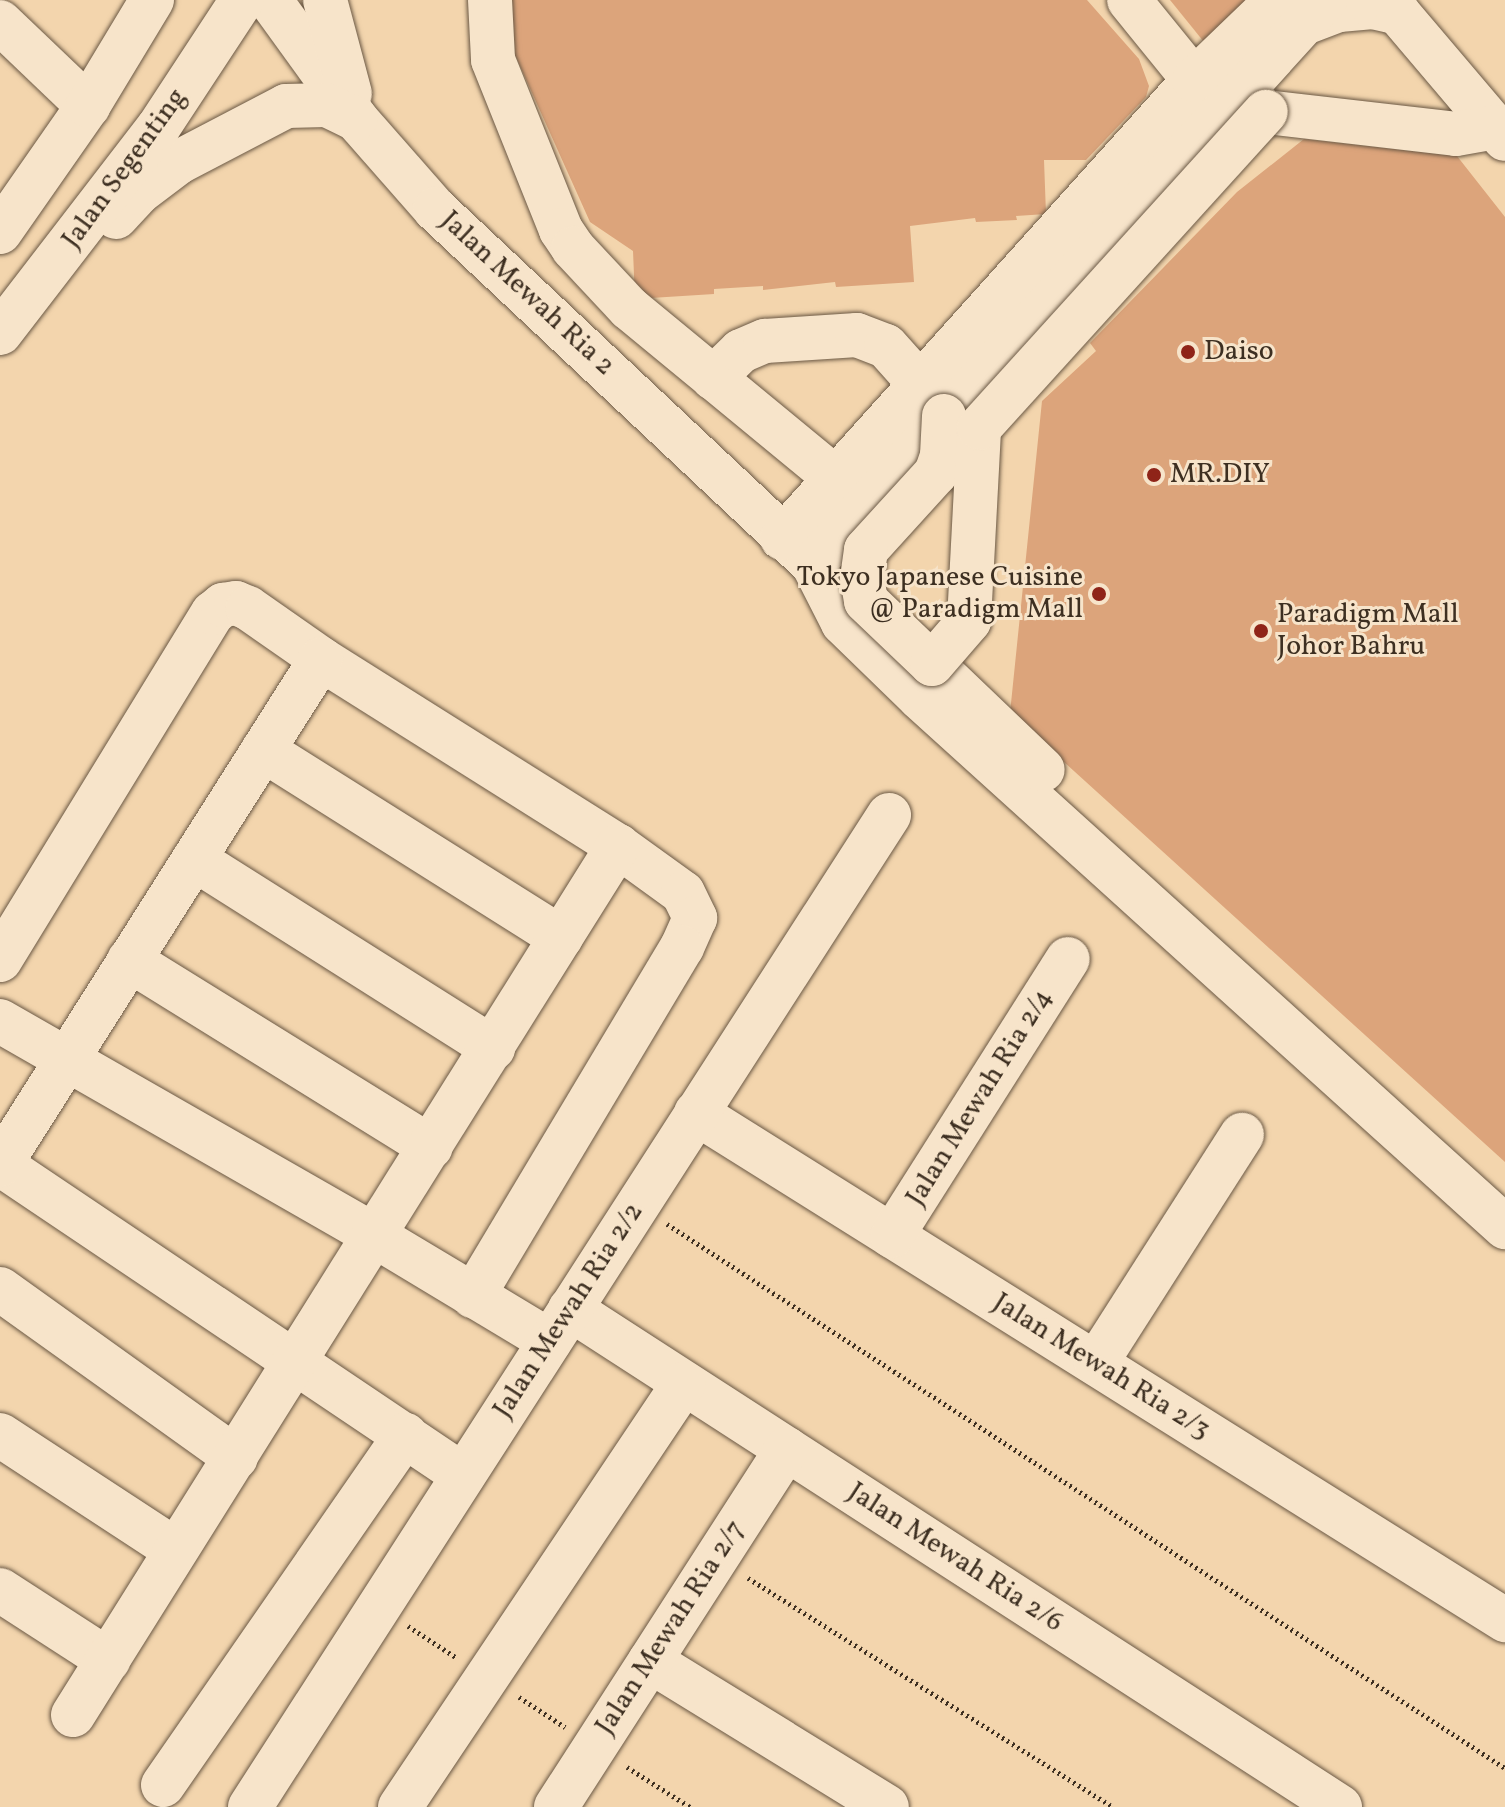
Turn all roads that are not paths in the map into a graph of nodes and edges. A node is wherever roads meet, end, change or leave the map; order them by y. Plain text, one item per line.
1 (242, 0) edge
2 (270, 0) edge
3 (325, 0) edge
4 (490, 0) edge
5 (1129, 0) edge
6 (152, 1) edge
7 (1399, 7) edge
8 (1301, 8) edge
9 (0, 22) edge
10 (1194, 80) junction
11 (1254, 103) junction
12 (88, 106) junction
13 (356, 119) junction
14 (1500, 133) edge
15 (0, 232) edge
16 (9, 321) edge
17 (713, 378) junction
18 (945, 396) junction
19 (835, 478) junction
20 (797, 551) junction
21 (321, 659) junction
22 (916, 672) junction
23 (263, 750) junction
24 (889, 815) dead end
25 (618, 846) junction
26 (194, 859) junction
27 (561, 938) junction
28 (1068, 959) dead end
29 (0, 960) edge
30 (129, 960) junction
31 (0, 1021) edge
32 (493, 1048) junction
33 (66, 1059) junction
34 (696, 1113) junction
35 (1242, 1135) dead end
36 (431, 1147) junction
37 (0, 1165) edge
38 (1505, 1190) edge
39 (1505, 1227) edge
40 (375, 1236) junction
41 (892, 1236) junction
42 (0, 1289) edge
43 (473, 1296) junction
44 (560, 1325) junction
45 (296, 1363) junction
46 (1096, 1363) junction
47 (684, 1383) junction
48 (0, 1435) edge
49 (405, 1435) junction
50 (787, 1449) junction
51 (236, 1458) junction
52 (463, 1475) junction
53 (176, 1550) junction
54 (0, 1590) edge
55 (1505, 1620) edge
56 (108, 1660) junction
57 (650, 1661) junction
58 (73, 1715) dead end
59 (163, 1785) dead end
60 (250, 1807) edge
61 (400, 1807) edge
62 (556, 1807) edge
63 (887, 1807) edge
64 (1340, 1807) edge

1 - 16 street, Jalan Segenting
2 - 13 street, Jalan Mewah Ria 2
3 - 13 street
4 - 17 street
5 - 10 street
6 - 12 street
7 - 8 street
7 - 14 street
8 - 10 street
8 - 11 street
9 - 12 street
10 - 18 street
11 - 14 street
11 - 18 street
11 - 22 street, bridge
12 - 15 street
13 - 16 street
13 - 20 street, Jalan Mewah Ria 2
17 - 18 street
17 - 19 street
18 - 19 street
18 - 20 street
18 - 22 street
18 - 22 street, bridge
19 - 20 street
20 - 22 street, Jalan Mewah Ria 2
21 - 23 street
21 - 25 street
21 - 29 street
22 - 38 street
22 - 39 street
23 - 26 street
23 - 27 street
24 - 34 street, Jalan Mewah Ria 2/2
25 - 27 street
25 - 43 street
26 - 30 street
26 - 32 street
27 - 32 street
28 - 41 street, Jalan Mewah Ria 2/4
30 - 33 street
30 - 36 street
31 - 33 street, Jalan Mewah Ria 2/6
32 - 36 street
33 - 37 street
33 - 40 street, Jalan Mewah Ria 2/6
34 - 41 street, Jalan Mewah Ria 2/3
34 - 44 street, Jalan Mewah Ria 2/2
35 - 46 street
36 - 40 street
37 - 45 street
40 - 43 street, Jalan Mewah Ria 2/6
40 - 45 street
41 - 46 street, Jalan Mewah Ria 2/3
42 - 51 street
43 - 44 street, Jalan Mewah Ria 2/6
44 - 47 street, Jalan Mewah Ria 2/6
44 - 52 street, Jalan Mewah Ria 2/2
45 - 49 street
45 - 51 street
46 - 55 street, Jalan Mewah Ria 2/3
47 - 50 street, Jalan Mewah Ria 2/6
47 - 61 street
48 - 53 street
49 - 52 street
49 - 59 street
50 - 57 street, Jalan Mewah Ria 2/7
50 - 64 street, Jalan Mewah Ria 2/6
51 - 53 street
52 - 60 street, Jalan Mewah Ria 2/2
53 - 56 street
54 - 56 street
56 - 58 street
57 - 62 street, Jalan Mewah Ria 2/7
57 - 63 street

